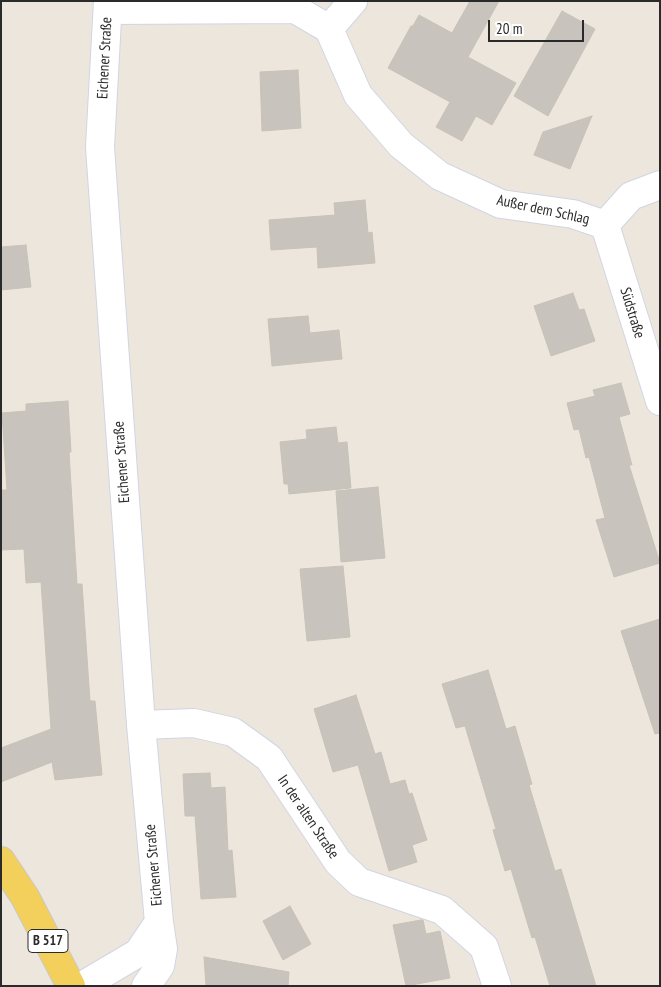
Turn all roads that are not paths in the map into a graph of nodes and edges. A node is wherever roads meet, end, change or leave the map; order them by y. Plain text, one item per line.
1 (353, 1) edge
2 (108, 6) edge
3 (329, 29) junction
4 (660, 185) edge
5 (605, 225) junction
6 (660, 401) edge
7 (141, 725) junction
8 (1, 861) edge
9 (160, 922) junction
10 (71, 986) edge
11 (82, 986) edge
12 (146, 986) edge
13 (497, 986) edge

1 - 3 street
2 - 3 street
2 - 7 street, Eichener Straße
3 - 5 street, Außer dem Schlag
4 - 5 street, Außer dem Schlag
5 - 6 street, Südstraße
7 - 9 street, Eichener Straße
7 - 13 street, In der alten Straße
8 - 10 main road, B 517
9 - 11 street, Eichener Straße
9 - 12 street, Eichener Straße

